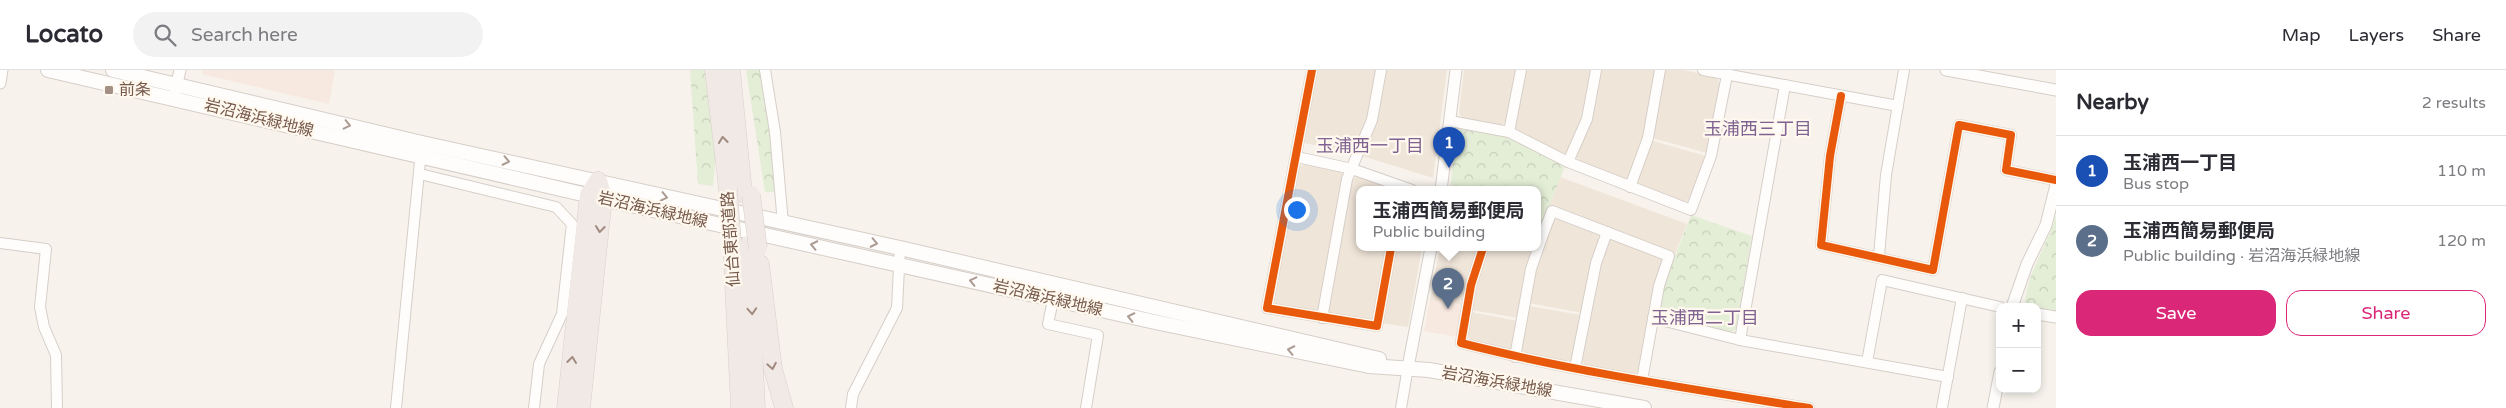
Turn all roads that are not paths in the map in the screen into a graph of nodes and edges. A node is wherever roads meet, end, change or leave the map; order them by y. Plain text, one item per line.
1 (2, 70) edge
2 (48, 70) edge
3 (112, 70) edge
4 (180, 70) edge
5 (714, 70) edge
6 (731, 70) edge
7 (765, 70) edge
8 (1312, 70) edge
9 (1381, 70) edge
10 (1456, 70) edge
11 (1521, 70) edge
12 (1596, 70) edge
13 (1660, 70) edge
14 (1703, 70) edge
15 (1904, 70) edge
16 (1946, 70) edge
17 (1727, 75) junction
18 (0, 83) edge
19 (1785, 86) junction
20 (2056, 90) edge
21 (175, 91) junction
22 (1841, 96) junction
23 (1898, 106) junction
24 (1450, 121) junction
25 (1509, 132) junction
26 (422, 142) junction
27 (421, 157) junction
28 (1296, 157) junction
29 (1568, 162) junction
30 (1352, 169) junction
31 (420, 174) junction
32 (2056, 180) edge
33 (2056, 185) edge
34 (1397, 186) edge
35 (1442, 186) edge
36 (1630, 187) junction
37 (597, 191) junction
38 (741, 192) junction
39 (783, 224) junction
40 (1541, 232) edge
41 (1607, 232) junction
42 (0, 243) edge
43 (746, 245) junction
44 (900, 248) junction
45 (1390, 251) edge
46 (1430, 251) edge
47 (1481, 251) edge
48 (1535, 251) edge
49 (1879, 256) junction
50 (899, 264) junction
51 (1962, 298) junction
52 (1053, 300) junction
53 (2013, 303) edge
54 (1996, 306) edge
55 (2041, 315) edge
56 (2056, 317) edge
57 (1322, 318) junction
58 (1652, 318) junction
59 (1740, 340) junction
60 (1515, 357) junction
61 (1867, 362) junction
62 (1408, 367) junction
63 (1575, 368) junction
64 (1948, 377) junction
65 (1642, 380) junction
66 (1996, 393) edge
67 (57, 408) edge
68 (396, 408) edge
69 (534, 408) edge
70 (566, 408) edge
71 (581, 408) edge
72 (732, 408) edge
73 (740, 408) edge
74 (756, 408) edge
75 (784, 408) edge
76 (851, 408) edge
77 (1086, 408) edge
78 (1401, 408) edge
79 (1644, 408) edge
80 (1809, 408) edge
81 (1942, 408) edge
82 (1993, 408) edge

1 - 18 street
2 - 21 main road, 岩沼海浜緑地線
3 - 21 main road, 岩沼海浜緑地線
4 - 21 street
38 -> 5 highway, 仙台東部道路
6 - 38 highway, 仙台東部道路
7 - 39 street
8 - 28 street
9 - 30 street
10 - 24 street
11 - 25 street
12 - 29 street
13 - 36 street
14 - 17 street
15 - 23 street
16 - 20 street
17 - 19 street
17 - 36 street
19 - 22 street
19 - 59 street
21 -> 26 main road, 岩沼海浜緑地線
21 - 27 main road, 岩沼海浜緑地線
22 - 23 street
22 - 49 street
23 - 49 street
24 - 25 street
24 - 35 street
25 - 29 street
26 - 27 street
26 -> 37 main road, 岩沼海浜緑地線
27 - 31 street
27 - 37 main road, 岩沼海浜緑地線
28 - 30 street
28 - 57 street
29 - 36 street
30 - 34 street
30 - 57 street
31 - 68 street
31 - 69 street
32 - 49 street
33 - 53 street
37 -> 39 main road, 岩沼海浜緑地線
50 -> 37 main road, 岩沼海浜緑地線
70 -> 37 highway
37 -> 71 highway
38 - 43 highway, 仙台東部道路
39 -> 44 main road, 岩沼海浜緑地線
40 - 41 street
41 - 58 street
41 - 63 street
42 - 67 street
43 - 72 highway
43 - 73 highway, 仙台東部道路
43 -> 74 highway, 仙台東部道路
43 -> 75 highway
44 - 50 street
44 - 62 main road, 岩沼海浜緑地線
45 - 57 street
46 - 62 street
47 - 60 street
48 - 60 street
52 -> 50 main road, 岩沼海浜緑地線
50 - 76 street
51 - 54 street
51 - 61 street
51 - 64 street
62 -> 52 main road, 岩沼海浜緑地線
52 - 77 street
55 - 56 street
58 - 59 street
58 - 65 street
59 - 61 street
60 - 63 street
61 - 64 street
62 - 78 street
62 - 79 main road, 岩沼海浜緑地線
63 - 65 street
64 - 81 street
65 - 80 street
66 - 82 street

